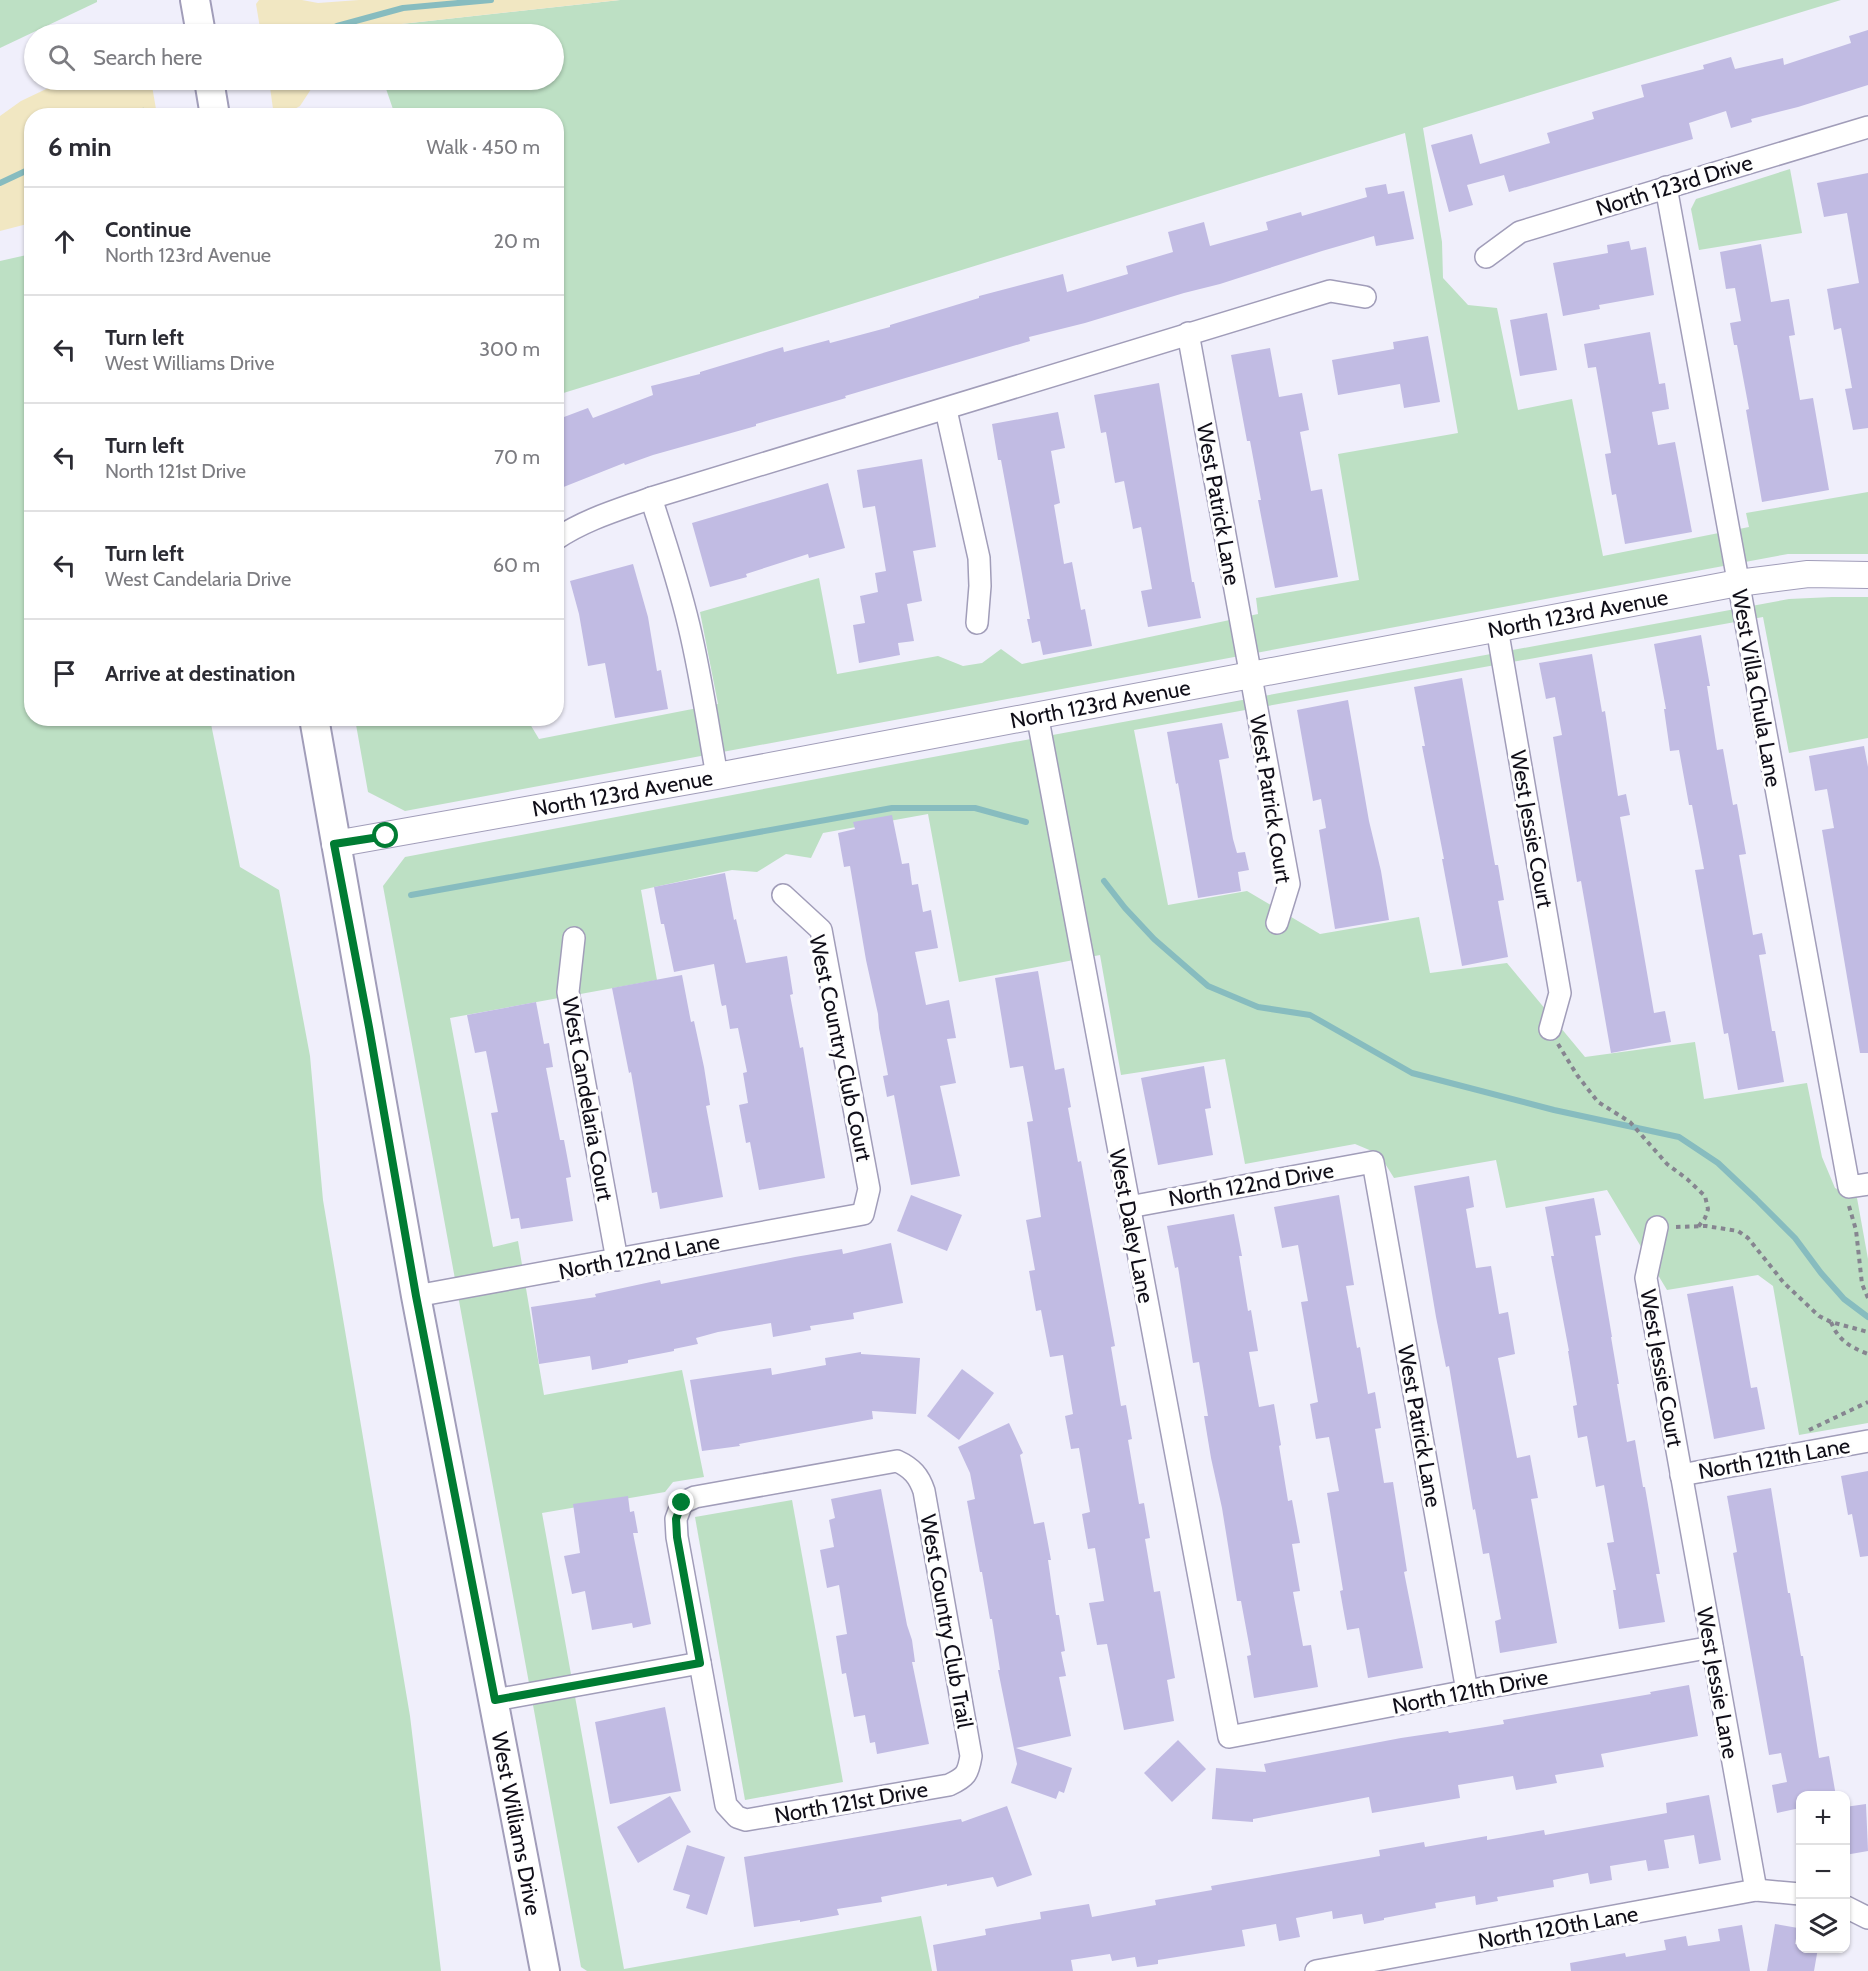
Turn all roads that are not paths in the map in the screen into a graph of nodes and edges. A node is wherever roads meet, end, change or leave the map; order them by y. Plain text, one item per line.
1 (195, 0) edge
2 (199, 24) edge
3 (211, 90) edge
4 (214, 108) edge
5 (1868, 127) edge
6 (1666, 188) junction
7 (1486, 257) dead end
8 (1365, 297) dead end
9 (1188, 333) junction
10 (946, 410) junction
11 (651, 498) junction
12 (564, 534) edge
13 (1868, 575) edge
14 (1737, 583) junction
15 (977, 623) dead end
16 (1497, 628) junction
17 (1250, 675) junction
18 (1037, 714) junction
19 (315, 726) edge
20 (717, 776) junction
21 (334, 844) junction
22 (783, 895) dead end
23 (1277, 923) dead end
24 (574, 938) dead end
25 (1550, 1029) road end
26 (1373, 1162) joint
27 (1859, 1186) edge
28 (1129, 1207) junction
29 (862, 1214) joint
30 (1657, 1227) road end
31 (617, 1260) junction
32 (416, 1296) junction
33 (1868, 1441) edge
34 (1681, 1474) junction
35 (1712, 1647) junction
36 (700, 1663) junction
37 (1467, 1691) junction
38 (495, 1700) junction
39 (1229, 1737) joint
40 (963, 1778) joint
41 (1756, 1890) junction
42 (1796, 1894) edge
43 (1850, 1909) edge
44 (1868, 1918) edge
45 (545, 1971) edge
46 (1316, 1971) edge

1 - 2 main road
3 - 4 main road
5 - 6 street, North 123rd Drive
6 - 7 street, North 123rd Drive
6 - 14 street, West Villa Chula Lane
8 - 9 street
9 - 10 street
9 - 17 street, West Patrick Lane
10 - 11 street
10 - 15 street
11 - 12 street
11 - 20 street
13 - 14 street, North 123rd Avenue
14 - 16 street, North 123rd Avenue
14 - 27 street, West Villa Chula Lane
16 - 17 street, North 123rd Avenue
16 - 25 street, West Jessie Court
17 - 18 street, North 123rd Avenue
17 - 23 street, West Patrick Court
18 - 20 street, North 123rd Avenue
18 - 28 street, West Daley Lane
19 - 21 main road, West Williams Drive
20 - 21 street, North 123rd Avenue
21 - 32 main road, West Williams Drive
22 - 29 street, West Country Club Court
24 - 31 street, West Candelaria Court
26 - 28 street, North 122nd Drive
26 - 37 street, West Patrick Lane
28 - 39 street, West Daley Lane
29 - 31 street, North 122nd Lane
30 - 34 street, West Jessie Court
31 - 32 street, North 122nd Lane
32 - 38 main road, West Williams Drive
33 - 34 street, North 121th Lane
34 - 35 street, West Jessie Lane
35 - 37 street, North 121th Drive
35 - 41 street, West Jessie Lane
36 - 38 street
36 - 40 street, North 121st Drive
36 - 40 street, West Country Club Trail
37 - 39 street, North 121th Drive
38 - 45 main road, West Williams Drive
41 - 42 street, North 120th Lane
41 - 46 street, North 120th Lane
43 - 44 street

